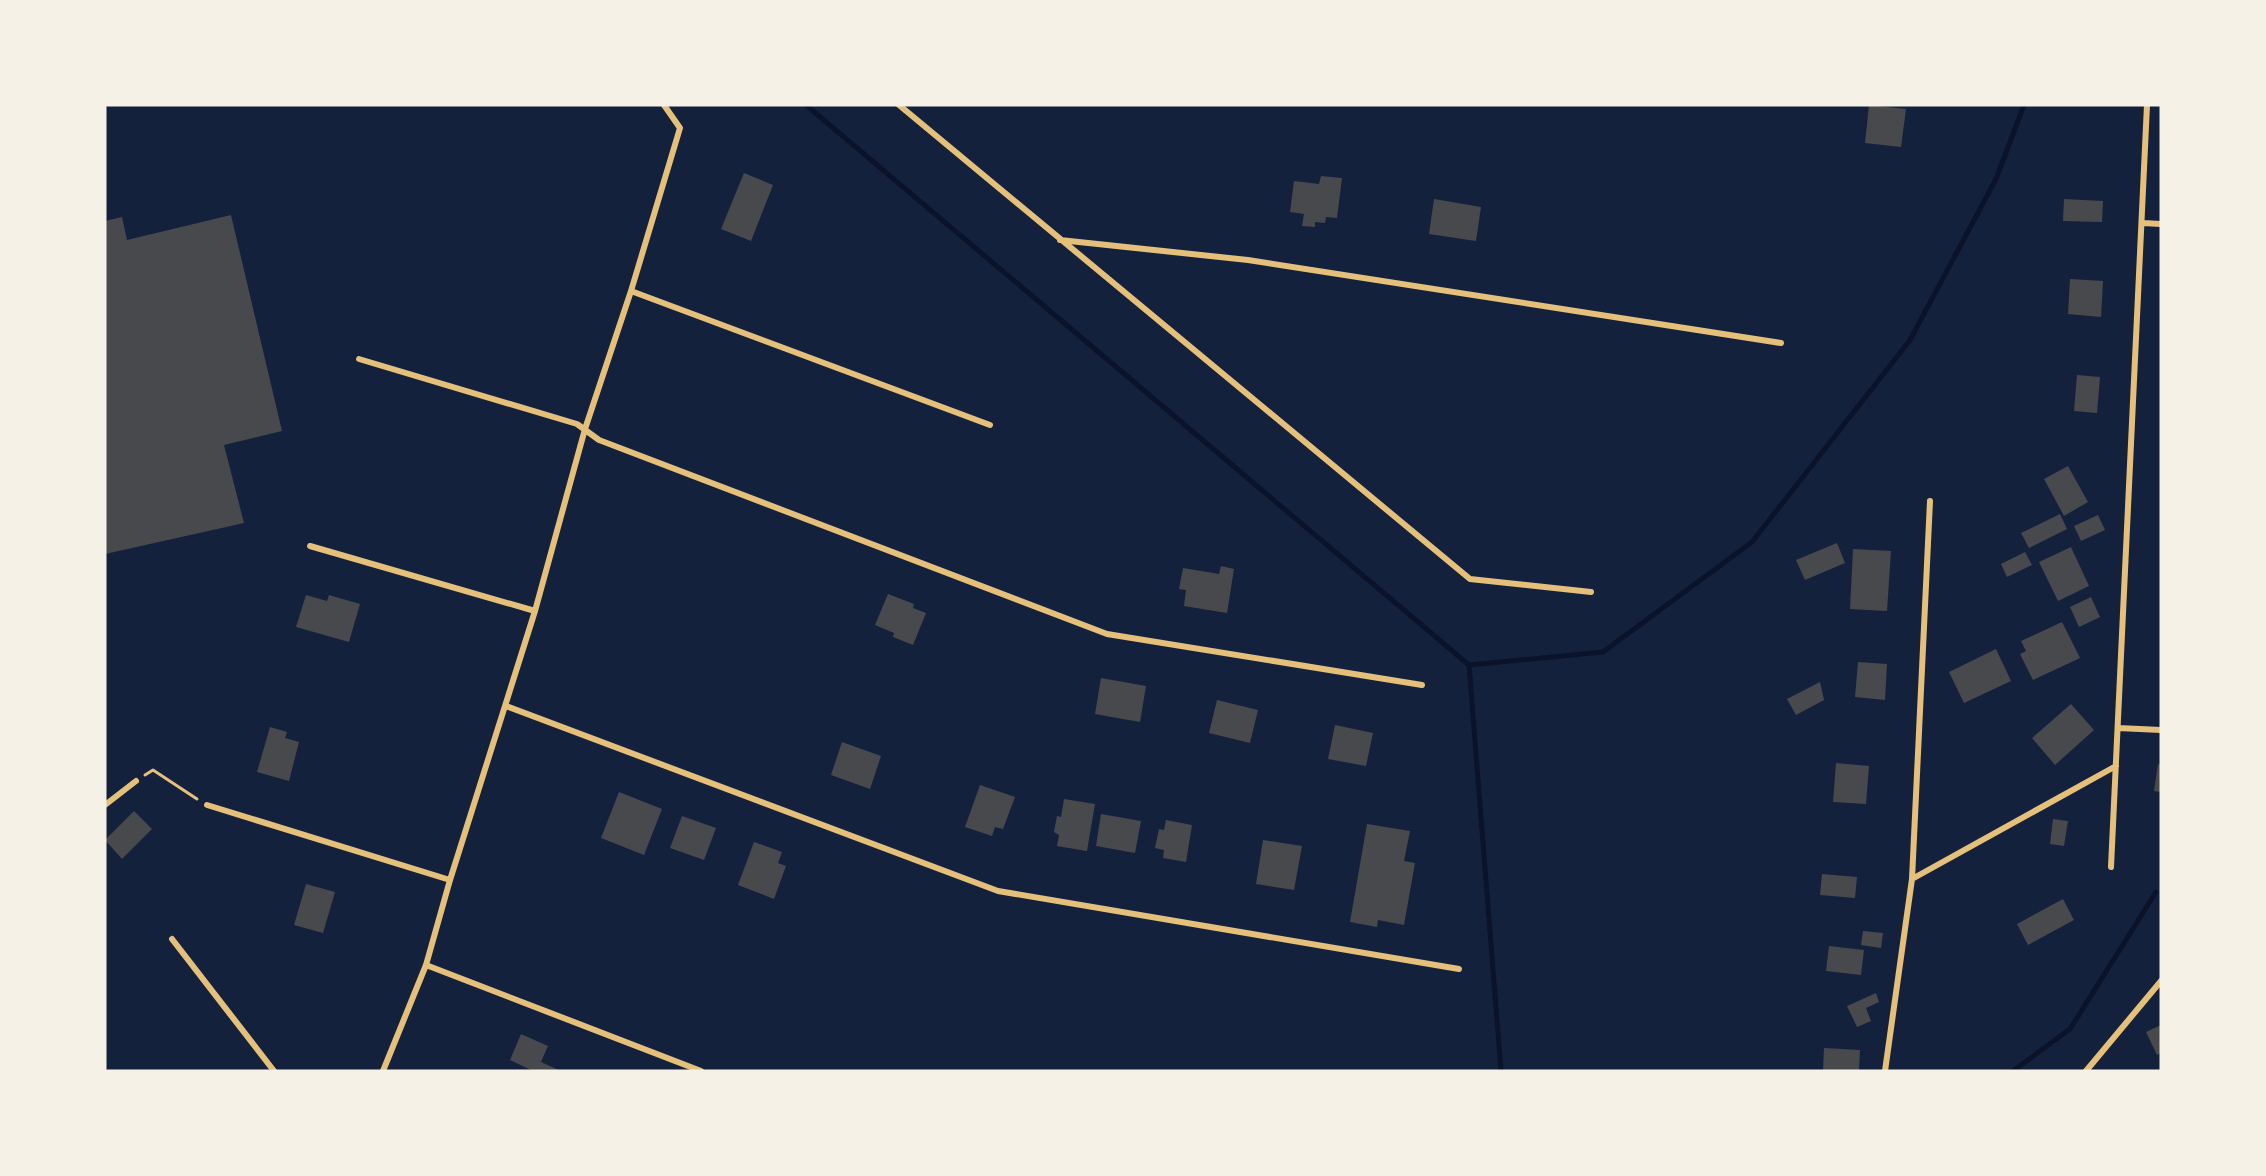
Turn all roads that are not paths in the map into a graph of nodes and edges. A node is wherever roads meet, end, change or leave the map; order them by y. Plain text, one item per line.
1 (664, 105) edge
2 (899, 105) edge
3 (2147, 105) edge
4 (2143, 223) junction
5 (2161, 224) edge
6 (1060, 240) junction
7 (631, 291) junction
8 (1781, 343) dead end
9 (359, 359) dead end
10 (990, 425) dead end
11 (585, 429) junction
12 (1930, 501) dead end
13 (310, 546) dead end
14 (1591, 592) dead end
15 (535, 611) junction
16 (1422, 686) dead end
17 (506, 706) junction
18 (2118, 728) junction
19 (2161, 730) edge
20 (2116, 766) junction
21 (136, 781) road end
22 (105, 805) edge
23 (207, 805) road end
24 (2111, 867) dead end
25 (1912, 879) junction
26 (450, 880) junction
27 (172, 939) dead end
28 (426, 964) junction
29 (1459, 969) dead end
30 (2161, 981) edge
31 (2088, 1070) edge
32 (274, 1071) edge
33 (383, 1071) edge
34 (701, 1071) edge
35 (1885, 1071) edge

1 - 7 street
2 - 6 street
3 - 4 street
4 - 5 street
4 - 18 street
6 - 8 street
6 - 14 street
7 - 10 street
7 - 11 street
9 - 11 street
11 - 15 street
11 - 16 street
12 - 25 street
13 - 15 street
15 - 17 street
17 - 26 street
17 - 29 street
18 - 19 street
18 - 20 street
20 - 24 street
20 - 25 street
21 - 22 street
23 - 26 street
25 - 35 street
26 - 28 street
27 - 32 street
28 - 33 street
28 - 34 street
30 - 31 street

